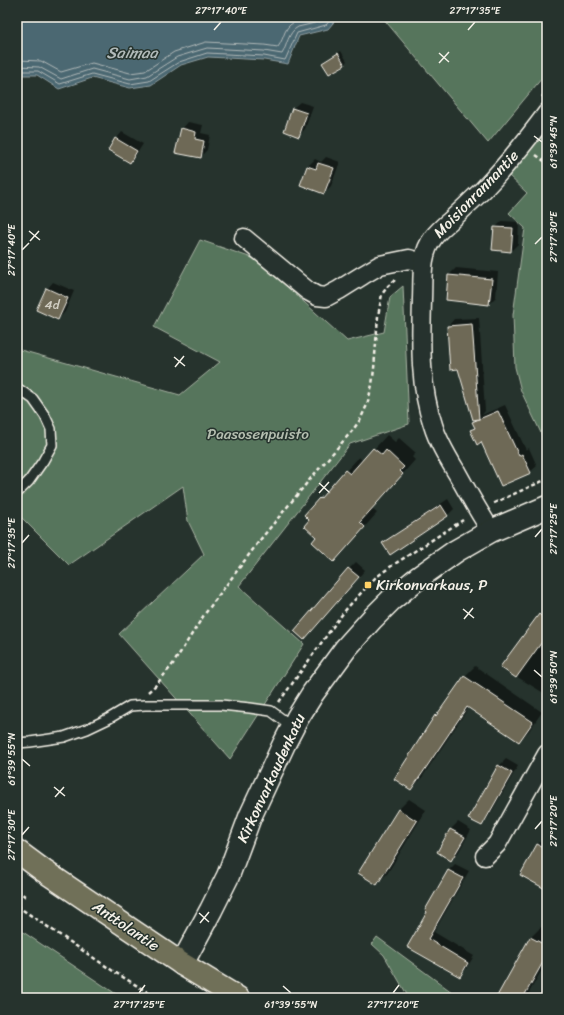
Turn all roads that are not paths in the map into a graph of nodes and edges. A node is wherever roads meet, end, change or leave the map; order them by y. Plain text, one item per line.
1 (542, 108) edge
2 (244, 238) dead end
3 (416, 261) junction
4 (17, 388) edge
5 (17, 493) edge
6 (547, 507) edge
7 (491, 531) junction
8 (293, 727) junction
9 (17, 743) edge
10 (547, 754) edge
11 (17, 851) edge
12 (485, 856) dead end
13 (182, 964) junction
14 (238, 998) edge

1 - 3 street, Moisionrannantie
2 - 3 street
3 - 7 street, Moisionrannantie
4 - 5 lane
6 - 7 street, Kirkonvarkaudenkatu
7 - 8 street, Kirkonvarkaudenkatu
8 - 9 lane
8 - 13 street, Kirkonvarkaudenkatu
10 - 12 street
11 - 13 main road, Anttolantie
13 - 14 main road, Anttolantie

